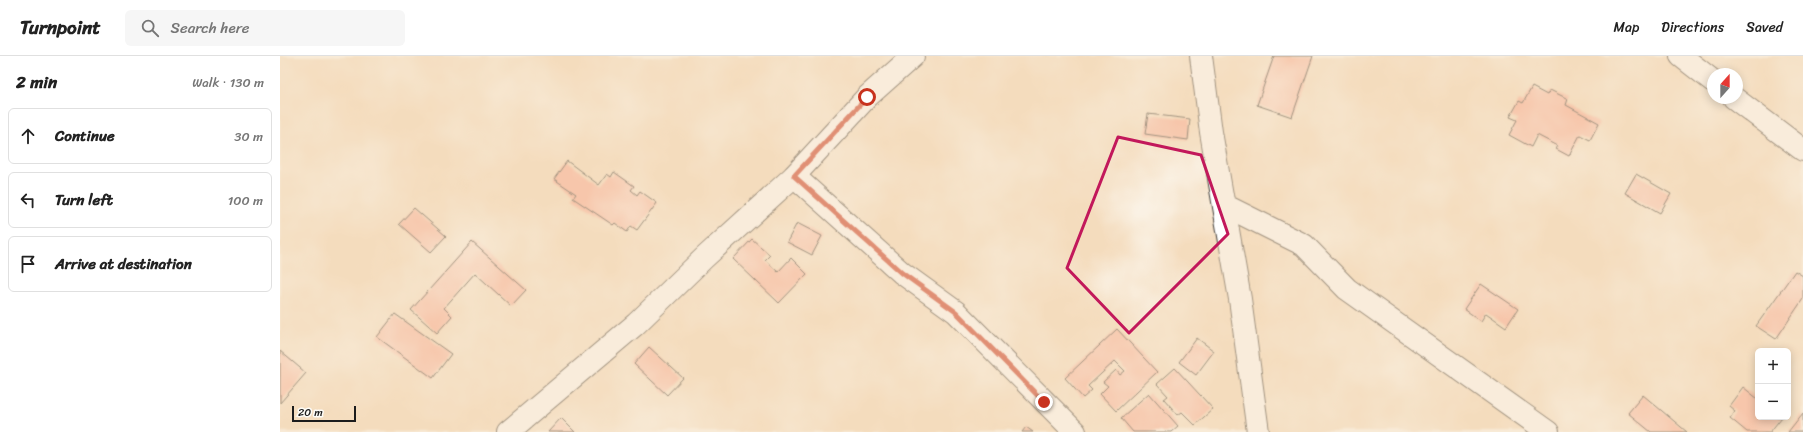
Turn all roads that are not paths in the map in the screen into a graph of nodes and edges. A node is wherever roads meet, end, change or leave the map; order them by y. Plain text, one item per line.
1 (913, 56) edge
2 (1201, 56) edge
3 (1681, 56) edge
4 (1707, 76) edge
5 (1742, 104) edge
6 (1803, 150) edge
7 (794, 176) junction
8 (1224, 205) junction
9 (508, 432) edge
10 (1075, 432) edge
11 (1258, 432) edge
12 (1548, 432) edge

1 - 7 street
2 - 8 street
3 - 4 street
5 - 6 street
7 - 9 street
7 - 10 street
8 - 11 street
8 - 12 street

